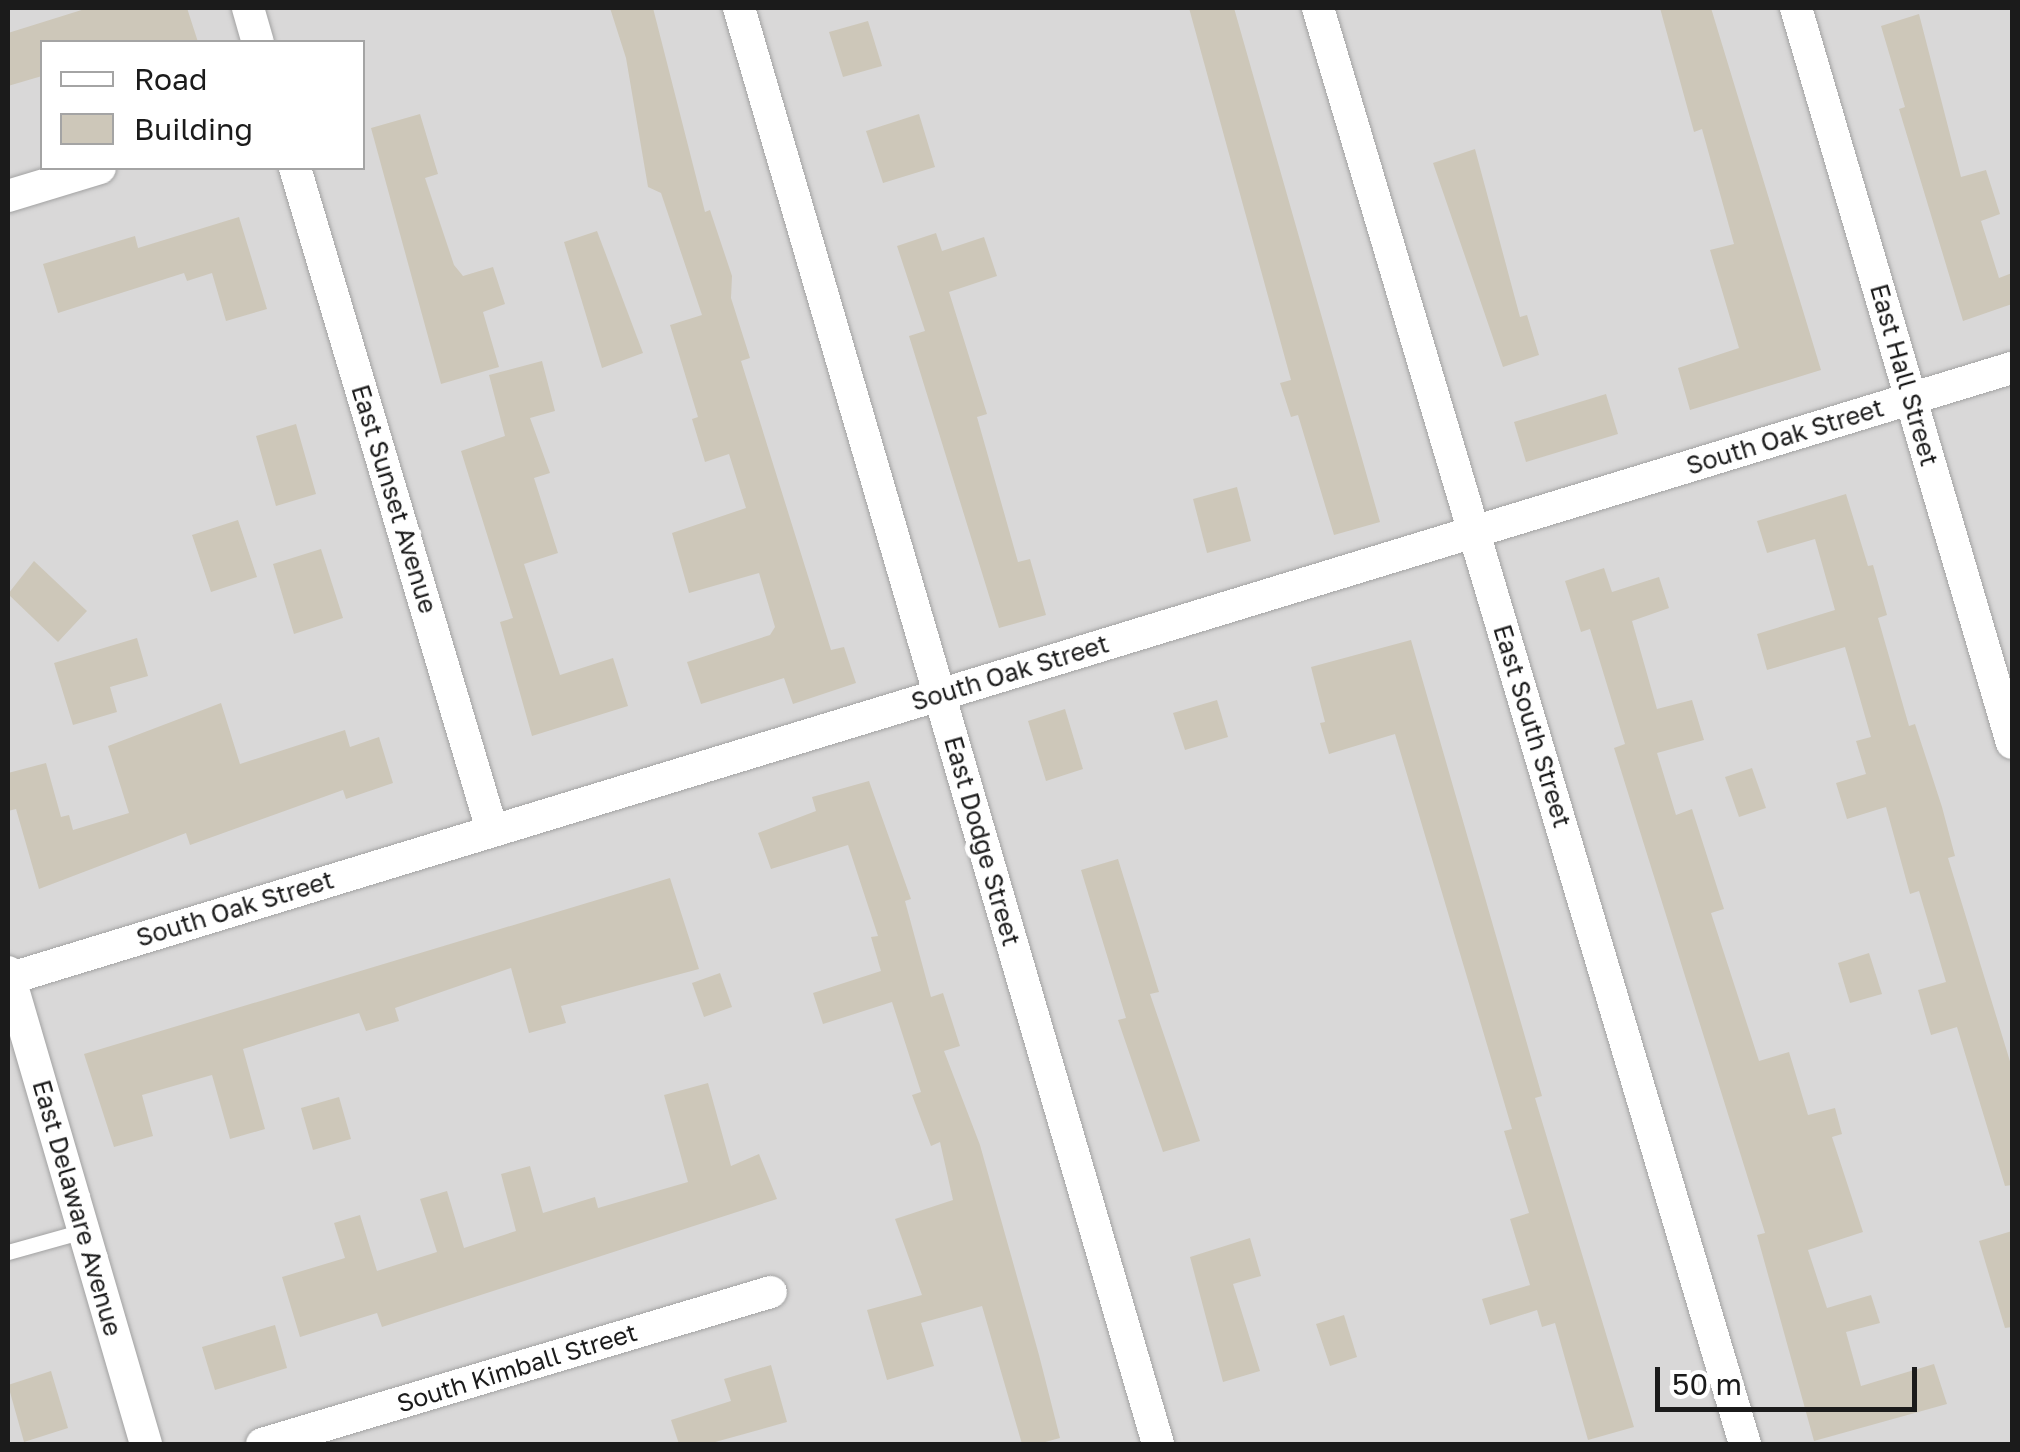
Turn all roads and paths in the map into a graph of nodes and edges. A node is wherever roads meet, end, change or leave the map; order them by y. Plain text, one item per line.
1 (248, 8) edge
2 (739, 8) edge
3 (1318, 8) edge
4 (1796, 8) edge
5 (257, 40) edge
6 (93, 170) edge
7 (297, 170) edge
8 (8, 196) edge
9 (2012, 368) edge
10 (1911, 398) junction
11 (1474, 532) junction
12 (939, 695) junction
13 (2012, 743) edge
14 (492, 830) junction
15 (8, 976) edge
16 (83, 1230) junction
17 (8, 1252) edge
18 (772, 1292) dead end
19 (146, 1444) edge
20 (262, 1444) edge
21 (1158, 1444) edge
22 (1745, 1444) edge

1 - 5 street
2 - 12 street, East Dodge Street
3 - 11 street, East South Street
4 - 10 street, East Hall Street
6 - 8 street
7 - 14 street, East Sunset Avenue
9 - 10 street, South Oak Street
10 - 11 street, South Oak Street
10 - 13 street, East Hall Street
11 - 12 street, South Oak Street
11 - 22 street, East South Street
12 - 14 street, South Oak Street
12 - 21 street, East Dodge Street
14 - 15 street, South Oak Street
15 - 16 street, East Delaware Avenue
16 - 17 lane
16 - 19 street, East Delaware Avenue
18 - 20 street, South Kimball Street

